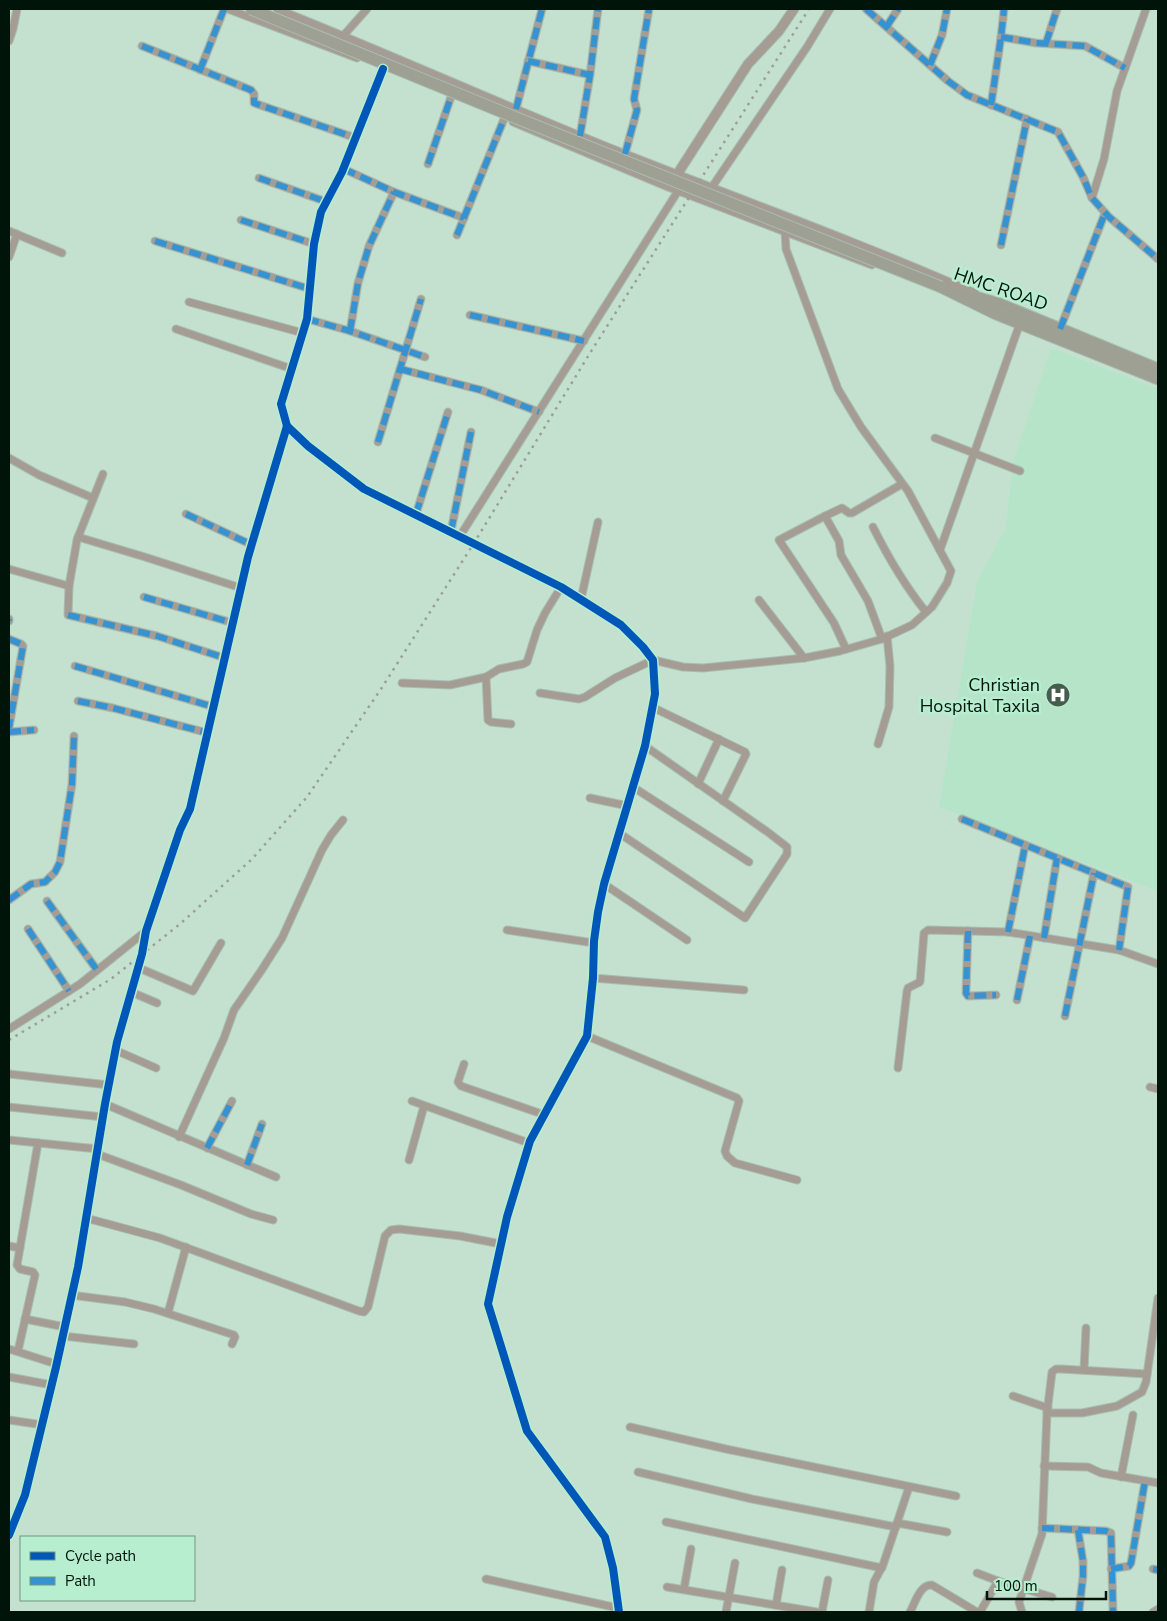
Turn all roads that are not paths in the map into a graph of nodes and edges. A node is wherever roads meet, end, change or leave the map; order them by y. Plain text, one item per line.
1 (17, 9) edge
2 (224, 9) edge
3 (228, 9) edge
4 (251, 9) edge
5 (277, 9) edge
6 (367, 9) edge
7 (542, 9) edge
8 (598, 9) edge
9 (649, 9) edge
10 (794, 9) edge
11 (830, 9) edge
12 (866, 9) edge
13 (898, 9) edge
14 (947, 9) edge
15 (1004, 9) edge
16 (1057, 9) edge
17 (1146, 9) edge
18 (286, 10) edge
19 (887, 26) junction
20 (343, 36) junction
21 (1001, 37) junction
22 (9, 41) edge
23 (1046, 43) junction
24 (142, 46) dead end
25 (528, 61) junction
26 (930, 65) junction
27 (383, 68) junction
28 (1125, 68) junction
29 (200, 70) junction
30 (590, 75) junction
31 (451, 97) junction
32 (991, 105) junction
33 (516, 109) junction
34 (504, 119) junction
35 (1027, 119) junction
36 (580, 136) junction
37 (356, 138) junction
38 (625, 154) junction
39 (428, 164) dead end
40 (344, 169) junction
41 (678, 173) junction
42 (259, 178) dead end
43 (668, 187) junction
44 (712, 187) junction
45 (678, 191) junction
46 (394, 192) junction
47 (1092, 198) junction
48 (327, 202) junction
49 (1105, 213) junction
50 (464, 218) junction
51 (241, 220) dead end
52 (9, 231) edge
53 (785, 232) junction
54 (17, 234) junction
55 (457, 235) dead end
56 (155, 241) dead end
57 (314, 244) junction
58 (1001, 245) dead end
59 (62, 253) dead end
60 (9, 258) edge
61 (1158, 259) edge
62 (310, 289) junction
63 (421, 299) dead end
64 (189, 302) dead end
65 (998, 309) junction
66 (470, 316) dead end
67 (307, 319) junction
68 (1020, 324) junction
69 (176, 329) dead end
70 (1060, 329) junction
71 (350, 331) junction
72 (303, 333) junction
73 (584, 341) junction
74 (405, 351) junction
75 (425, 357) dead end
76 (292, 369) junction
77 (400, 369) junction
78 (1158, 369) edge
79 (1158, 379) edge
80 (448, 412) dead end
81 (539, 412) junction
82 (287, 426) junction
83 (471, 432) dead end
84 (935, 438) dead end
85 (378, 442) dead end
86 (974, 453) junction
87 (9, 458) edge
88 (1020, 471) dead end
89 (103, 474) dead end
90 (902, 484) junction
91 (93, 498) junction
92 (186, 514) dead end
93 (416, 514) junction
94 (825, 516) junction
95 (598, 522) dead end
96 (872, 527) dead end
97 (450, 531) junction
98 (460, 536) junction
99 (78, 537) junction
100 (252, 545) junction
101 (940, 550) junction
102 (9, 569) edge
103 (70, 586) junction
104 (561, 587) junction
105 (241, 588) junction
106 (144, 597) dead end
107 (581, 599) junction
108 (760, 600) dead end
109 (926, 612) junction
110 (233, 623) junction
111 (884, 638) junction
112 (9, 639) edge
113 (846, 649) junction
114 (225, 658) junction
115 (804, 658) junction
116 (653, 660) junction
117 (75, 666) dead end
118 (486, 677) junction
119 (402, 683) dead end
120 (540, 694) dead end
121 (78, 701) dead end
122 (214, 707) junction
123 (654, 708) junction
124 (511, 724) dead end
125 (9, 730) edge
126 (34, 730) dead end
127 (208, 733) junction
128 (74, 736) dead end
129 (719, 739) junction
130 (878, 744) dead end
131 (645, 746) junction
132 (698, 784) junction
133 (633, 787) junction
134 (590, 798) dead end
135 (723, 801) junction
136 (628, 806) junction
137 (962, 819) dead end
138 (343, 820) dead end
139 (619, 833) junction
140 (1026, 846) junction
141 (1058, 858) junction
142 (749, 862) dead end
143 (1094, 873) junction
144 (604, 884) junction
145 (9, 900) edge
146 (47, 901) dead end
147 (28, 928) dead end
148 (506, 930) dead end
149 (146, 931) junction
150 (968, 931) junction
151 (1008, 932) junction
152 (1030, 936) junction
153 (1044, 938) junction
154 (687, 940) dead end
155 (221, 943) dead end
156 (594, 943) junction
157 (1080, 943) junction
158 (1118, 950) junction
159 (1158, 964) edge
160 (139, 968) junction
161 (97, 970) junction
162 (593, 978) junction
163 (744, 990) dead end
164 (69, 991) junction
165 (131, 992) junction
166 (996, 996) dead end
167 (1017, 1000) dead end
168 (157, 1003) dead end
169 (1065, 1016) dead end
170 (9, 1029) edge
171 (587, 1036) junction
172 (116, 1050) junction
173 (464, 1064) dead end
174 (156, 1068) dead end
175 (898, 1068) dead end
176 (9, 1074) edge
177 (109, 1085) junction
178 (1150, 1087) dead end
179 (1158, 1089) edge
180 (232, 1101) dead end
181 (412, 1102) dead end
182 (105, 1104) junction
183 (424, 1106) junction
184 (9, 1107) edge
185 (545, 1115) junction
186 (103, 1117) junction
187 (262, 1124) dead end
188 (179, 1137) junction
189 (9, 1140) edge
190 (38, 1143) junction
191 (530, 1143) junction
192 (206, 1148) junction
193 (97, 1151) junction
194 (409, 1160) dead end
195 (246, 1165) junction
196 (276, 1177) dead end
197 (797, 1180) dead end
198 (86, 1218) junction
199 (273, 1220) dead end
200 (501, 1244) junction
201 (9, 1246) edge
202 (186, 1247) junction
203 (20, 1248) junction
204 (71, 1295) junction
205 (1158, 1297) edge
206 (168, 1313) junction
207 (25, 1319) junction
208 (64, 1327) junction
209 (1086, 1328) dead end
210 (63, 1336) junction
211 (134, 1344) dead end
212 (232, 1344) dead end
213 (9, 1349) edge
214 (18, 1351) junction
215 (56, 1364) junction
216 (1084, 1370) junction
217 (1147, 1374) junction
218 (9, 1377) edge
219 (52, 1385) junction
220 (1013, 1396) dead end
221 (1047, 1411) junction
222 (1133, 1415) dead end
223 (9, 1420) edge
224 (43, 1425) junction
225 (630, 1427) dead end
226 (1044, 1466) junction
227 (638, 1472) dead end
228 (1121, 1477) junction
229 (1146, 1481) junction
230 (1158, 1483) edge
231 (909, 1487) junction
232 (956, 1496) dead end
233 (666, 1522) dead end
234 (897, 1525) junction
235 (1042, 1528) junction
236 (1078, 1530) junction
237 (947, 1532) dead end
238 (9, 1534) edge
239 (691, 1549) dead end
240 (735, 1563) dead end
241 (882, 1568) junction
242 (1111, 1569) junction
243 (782, 1570) dead end
244 (977, 1573) dead end
245 (486, 1579) dead end
246 (828, 1580) dead end
247 (998, 1581) junction
248 (667, 1587) dead end
249 (684, 1589) junction
250 (1023, 1590) junction
251 (729, 1596) junction
252 (1052, 1597) dead end
253 (775, 1604) junction
254 (618, 1610) edge
255 (726, 1612) edge
256 (772, 1612) edge
257 (817, 1612) edge
258 (822, 1612) edge
259 (869, 1612) edge
260 (910, 1612) edge
261 (979, 1612) edge
262 (1022, 1612) edge
263 (1079, 1612) edge
264 (1113, 1612) edge

1 - 22 street
2 - 29 street
3 - 27 street
4 - 65 main road, HMC ROAD, bridge
5 - 18 street
6 - 20 street
7 - 25 street
8 - 30 street
9 - 38 street
10 - 41 street
11 - 44 street
12 - 19 street
13 - 19 street
14 - 26 street
15 - 21 street
16 - 23 street
17 - 28 street
18 - 20 street
19 - 26 street
20 - 33 street
21 - 23 street
21 - 32 street
23 - 28 street
24 - 29 street
25 - 30 street
25 - 33 street
26 - 32 street
27 - 31 street
27 - 37 street
28 - 47 street
29 - 37 street
30 - 36 street
31 - 34 street
31 - 39 street
32 - 35 street
33 - 36 street
34 - 43 street
34 - 50 street
35 - 47 street
35 - 58 street
36 - 38 street
37 - 40 street
38 - 41 street
40 - 46 street
40 - 48 street
41 - 43 street
41 - 44 street
42 - 48 street
43 - 45 street
44 - 65 street
45 - 53 street
45 - 73 street
46 - 50 street
46 - 71 street
47 - 49 street
48 - 57 street
49 - 61 street
49 - 70 street
50 - 55 street
51 - 57 street
52 - 54 street
53 - 65 street
53 - 90 street
54 - 59 street
54 - 60 street
56 - 62 street
57 - 62 street
62 - 67 street
63 - 74 street
64 - 72 street
65 - 68 main road, HMC ROAD
65 - 70 main road, HMC ROAD
66 - 73 street
67 - 71 street
67 - 72 street
68 - 79 main road, HMC ROAD
68 - 86 street
69 - 76 street
70 - 78 main road, HMC ROAD
71 - 74 street
72 - 76 street
73 - 81 street
74 - 75 street
74 - 77 street
76 - 82 street
77 - 81 street
77 - 85 street
80 - 93 street
81 - 98 street
82 - 93 street
82 - 100 street
83 - 97 street
84 - 86 street
86 - 88 street
86 - 101 street
87 - 91 street
89 - 91 street
90 - 94 street
90 - 101 street
91 - 99 street
92 - 100 street
93 - 97 street
94 - 111 street
94 - 113 street
95 - 107 street
96 - 109 street
97 - 98 street
98 - 104 street
99 - 103 street
99 - 105 street
100 - 105 street
101 - 109 street
102 - 103 street
103 - 114 street
104 - 107 street
104 - 118 street
105 - 110 street
106 - 110 street
107 - 116 street
108 - 115 street
109 - 111 street
110 - 114 street
111 - 113 street
111 - 130 street
112 - 125 street
113 - 115 street
114 - 122 street
115 - 116 street
116 - 120 street
116 - 123 street
117 - 122 street
118 - 119 street
118 - 124 street
121 - 127 street
122 - 127 street
123 - 129 street
123 - 131 street
125 - 126 street
127 - 149 street
128 - 145 street
129 - 132 street
129 - 135 street
131 - 132 street
131 - 133 street
132 - 135 street
133 - 136 street
133 - 142 street
134 - 136 street
135 - 139 street
136 - 139 street
137 - 140 street
138 - 188 street
139 - 144 street
140 - 141 street
140 - 151 street
141 - 143 street
141 - 153 street
143 - 157 street
143 - 158 street
144 - 154 street
144 - 156 street
146 - 161 street
147 - 164 street
148 - 156 street
149 - 160 street
149 - 161 street
150 - 151 street
150 - 166 street
150 - 175 street
151 - 152 street
152 - 153 street
152 - 167 street
153 - 157 street
155 - 160 street
156 - 162 street
157 - 158 street
157 - 169 street
158 - 159 street
160 - 165 street
161 - 164 street
162 - 163 street
162 - 171 street
164 - 170 street
165 - 168 street
165 - 172 street
171 - 185 street
171 - 197 street
172 - 174 street
172 - 177 street
173 - 185 street
176 - 177 street
177 - 182 street
178 - 179 street
180 - 192 street
181 - 183 street
182 - 186 street
182 - 188 street
183 - 191 street
183 - 194 street
184 - 186 street
185 - 191 street
186 - 193 street
187 - 195 street
188 - 192 street
189 - 190 street
190 - 193 street
190 - 203 street
191 - 200 street
192 - 195 street
193 - 198 street
193 - 199 street
195 - 196 street
198 - 202 street
198 - 204 street
200 - 202 street
200 - 254 street
201 - 203 street
202 - 206 street
203 - 207 street
204 - 206 street
204 - 208 street
205 - 217 street
206 - 212 street
207 - 208 street
207 - 214 street
208 - 210 street
209 - 216 street
210 - 211 street
210 - 215 street
213 - 214 street
214 - 215 street
215 - 219 street
216 - 217 street
216 - 221 street
217 - 221 street
218 - 219 street
219 - 224 street
220 - 221 street
221 - 226 street
222 - 228 street
223 - 224 street
224 - 238 street
225 - 231 street
226 - 228 street
226 - 235 street
227 - 234 street
228 - 229 street
229 - 230 street
229 - 242 street
231 - 232 street
231 - 234 street
233 - 241 street
234 - 237 street
234 - 241 street
235 - 236 street
235 - 250 street
236 - 242 street
236 - 263 street
239 - 249 street
240 - 251 street
241 - 259 street
242 - 264 street
243 - 253 street
244 - 247 street
245 - 254 street
246 - 258 street
247 - 250 street
247 - 261 street
248 - 249 street
249 - 251 street
250 - 252 street
250 - 262 street
251 - 253 street
251 - 255 street
253 - 256 street
253 - 257 street
260 - 261 street

